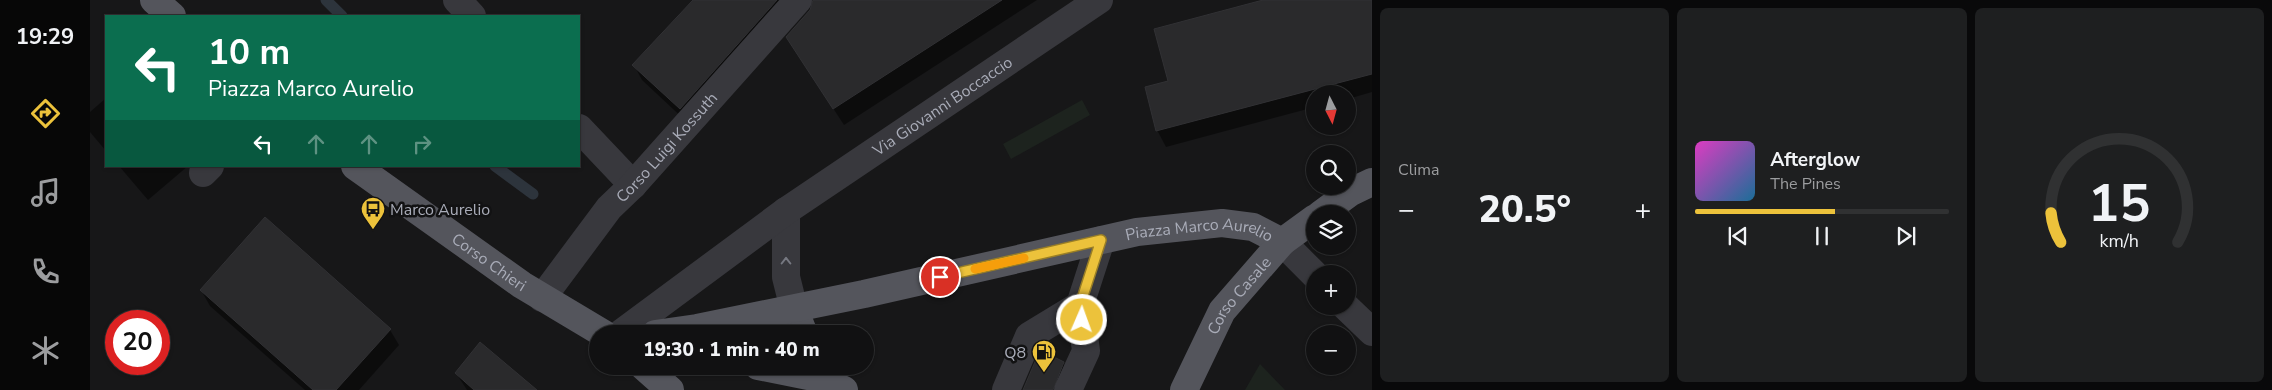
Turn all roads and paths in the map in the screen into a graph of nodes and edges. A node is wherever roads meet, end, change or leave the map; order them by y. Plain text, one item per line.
1 (154, 0) edge
2 (457, 0) edge
3 (798, 0) edge
4 (1099, 0) edge
5 (171, 15) edge
6 (471, 15) edge
7 (580, 129) edge
8 (356, 167) edge
9 (1372, 182) edge
10 (633, 185) junction
11 (1333, 205) edge
12 (786, 211) junction
13 (1306, 225) edge
14 (1101, 240) junction
15 (1282, 242) junction
16 (1306, 266) edge
17 (542, 298) junction
18 (1080, 305) junction
19 (794, 309) junction
20 (1354, 315) edge
21 (589, 325) edge
22 (632, 325) edge
23 (712, 325) edge
24 (800, 325) edge
25 (1372, 332) edge
26 (653, 375) edge
27 (803, 375) edge
28 (835, 375) edge
29 (670, 390) edge
30 (846, 390) edge
31 (1006, 390) edge
32 (1068, 390) edge
33 (1184, 390) edge

1 - 5 main road
2 - 6 street
3 - 10 street, Corso Luigi Kossuth
4 - 12 street, Via Giovanni Boccaccio
7 - 10 street
8 - 17 main road, Corso Chieri
9 - 11 main road
10 - 17 street, Corso Luigi Kossuth
19 -> 12 street
12 - 22 street, Via Giovanni Boccaccio
13 - 15 main road, Corso Casale
14 - 15 main road, Piazza Marco Aurelio
14 - 18 street
14 - 19 main road, Piazza Marco Aurelio
15 - 16 street
15 - 33 main road, Corso Casale
17 - 21 main road, Corso Chieri
18 - 31 street
18 - 32 street
19 - 23 main road, Piazza Marco Aurelio
19 - 24 main road
20 - 25 street
26 - 29 main road
27 - 30 main road
28 - 30 main road

